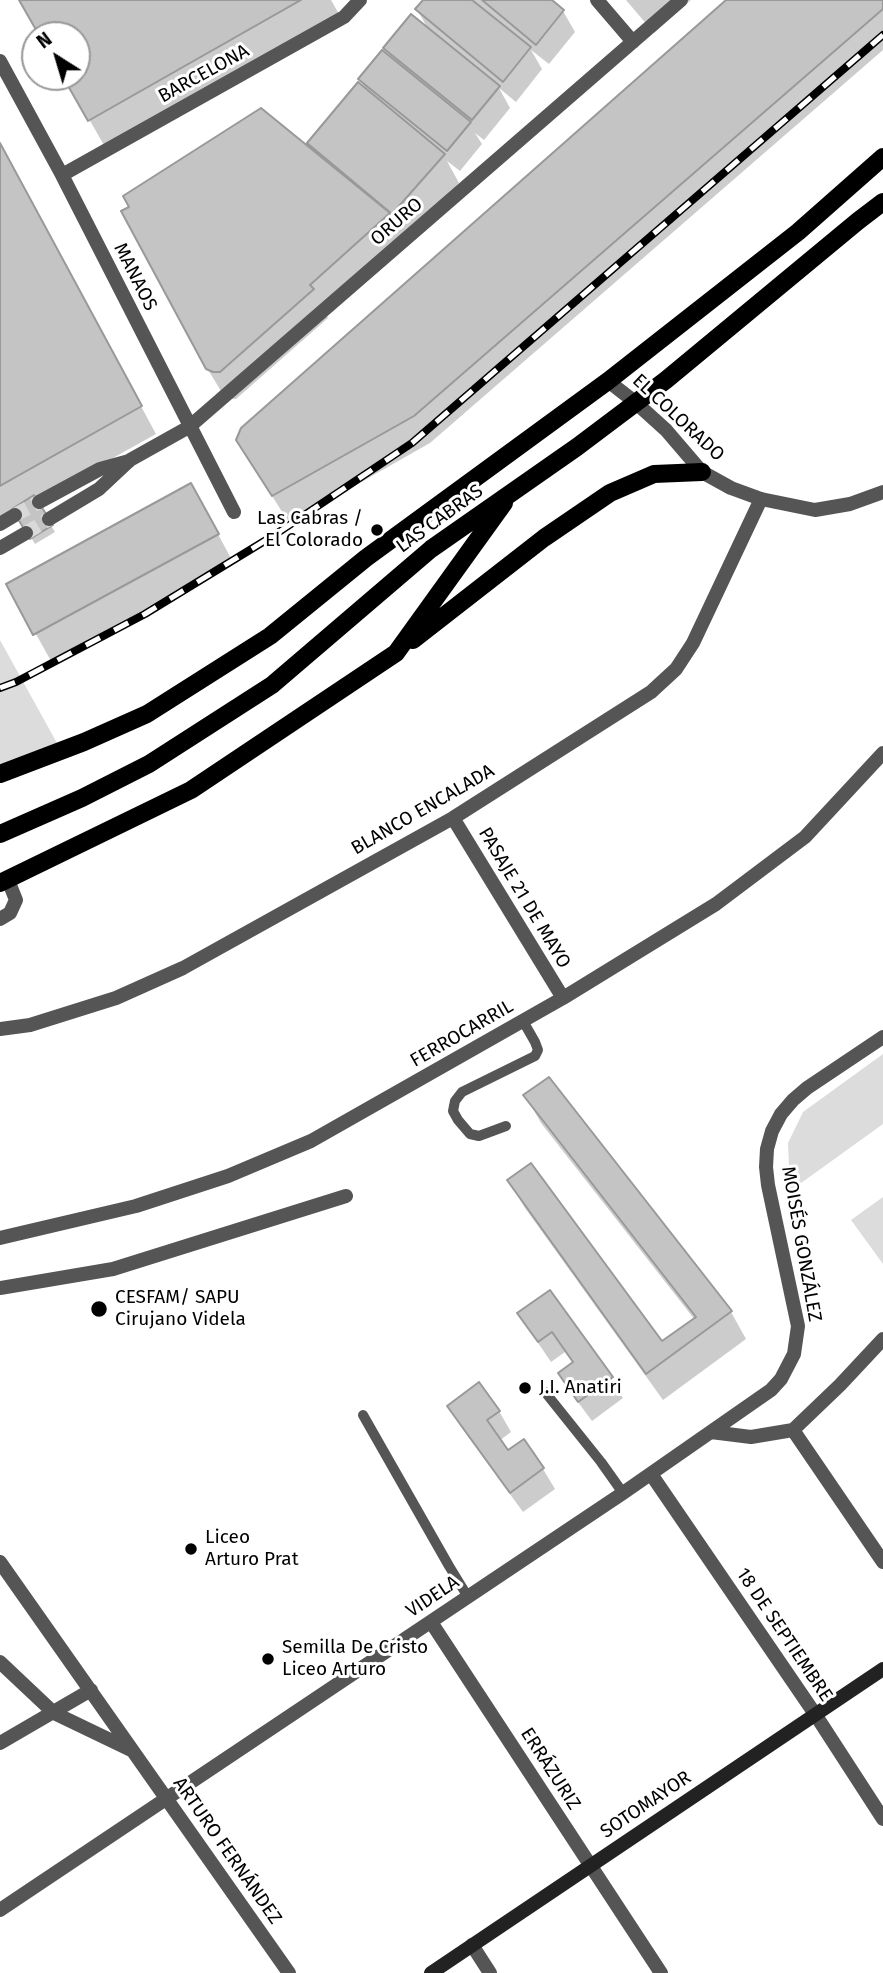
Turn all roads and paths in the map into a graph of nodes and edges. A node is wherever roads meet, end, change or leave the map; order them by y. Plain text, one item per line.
1 (360, 0) edge
2 (597, 0) edge
3 (681, 0) edge
4 (633, 42) junction
5 (0, 61) edge
6 (883, 157) edge
7 (62, 175) junction
8 (883, 202) edge
9 (608, 381) junction
10 (635, 402) junction
11 (189, 428) junction
12 (130, 460) junction
13 (702, 472) junction
14 (513, 491) junction
15 (883, 492) edge
16 (761, 499) junction
17 (38, 502) tunnel mouth
18 (234, 512) dead end
19 (15, 515) tunnel mouth
20 (49, 519) tunnel mouth
21 (0, 524) edge
22 (26, 533) tunnel mouth
23 (0, 548) edge
24 (396, 653) junction
25 (883, 753) edge
26 (0, 774) edge
27 (453, 818) junction
28 (0, 834) edge
29 (4, 882) edge
30 (0, 919) edge
31 (563, 998) junction
32 (523, 1021) junction
33 (0, 1029) edge
34 (883, 1037) edge
35 (506, 1126) dead end
36 (346, 1196) dead end
37 (0, 1238) edge
38 (0, 1287) edge
39 (883, 1339) edge
40 (545, 1392) dead end
41 (363, 1415) dead end
42 (793, 1430) junction
43 (711, 1432) junction
44 (651, 1474) junction
45 (623, 1493) junction
46 (0, 1562) edge
47 (883, 1562) edge
48 (468, 1597) junction
49 (431, 1622) junction
50 (0, 1662) edge
51 (883, 1669) edge
52 (91, 1690) junction
53 (54, 1713) junction
54 (814, 1714) junction
55 (0, 1743) edge
56 (134, 1751) junction
57 (167, 1798) junction
58 (883, 1819) edge
59 (590, 1866) junction
60 (0, 1910) edge
61 (472, 1945) junction
62 (289, 1973) edge
63 (430, 1973) edge
64 (490, 1973) edge
65 (661, 1973) edge

1 - 7 street, BARCELONA
2 - 4 street
3 - 4 street, ORURO
4 - 11 street, ORURO
5 - 7 street, MANAOS
6 - 9 main road, LAS CABRAS
7 - 11 street, MANAOS
8 - 10 main road, LAS CABRAS
9 - 10 street, EL COLORADO
9 - 26 main road, LAS CABRAS
10 - 13 street, EL COLORADO
10 - 14 main road, LAS CABRAS
11 - 12 street, ORURO
11 - 18 street, MANAOS
12 - 17 street, ORURO
12 - 20 street, ORURO
13 - 16 street, EL COLORADO
13 - 24 main road
14 - 24 main road
14 - 28 main road, LAS CABRAS
15 - 16 street, EL COLORADO
16 - 27 street, BLANCO ENCALADA
19 - 21 street
22 - 23 street
24 - 29 main road
25 - 31 street, FERROCARRIL
27 - 31 street, PASAJE 21 DE MAYO
27 - 33 street, BLANCO ENCALADA
29 - 30 street
31 - 32 street, FERROCARRIL
32 - 35 lane
32 - 37 street, FERROCARRIL
34 - 43 street, MOISÉS GONZÁLEZ
36 - 38 street
39 - 42 street
40 - 45 lane
41 - 48 lane
42 - 43 street
42 - 47 street
43 - 44 street, VIDELA
44 - 45 street, VIDELA
44 - 54 street, 18 DE SEPTIEMBRE
45 - 48 street, VIDELA
46 - 52 street, ARTURO FERNÁNDEZ
48 - 49 street, VIDELA
49 - 57 street, VIDELA
49 - 59 street, ERRÁZURIZ
50 - 53 street, ARTURO FERNÁNDEZ
51 - 54 main road, SOTOMAYOR
52 - 53 street
52 - 56 street, ARTURO FERNÁNDEZ
53 - 55 street
53 - 56 street, ARTURO FERNÁNDEZ
54 - 58 street, 18 DE SEPTIEMBRE
54 - 59 main road, SOTOMAYOR
56 - 57 street, ARTURO FERNÁNDEZ
57 - 60 street, VIDELA
57 - 62 street, ARTURO FERNÁNDEZ
59 - 61 main road, SOTOMAYOR
59 - 65 street, ERRÁZURIZ
61 - 63 main road, SOTOMAYOR
61 - 64 street

